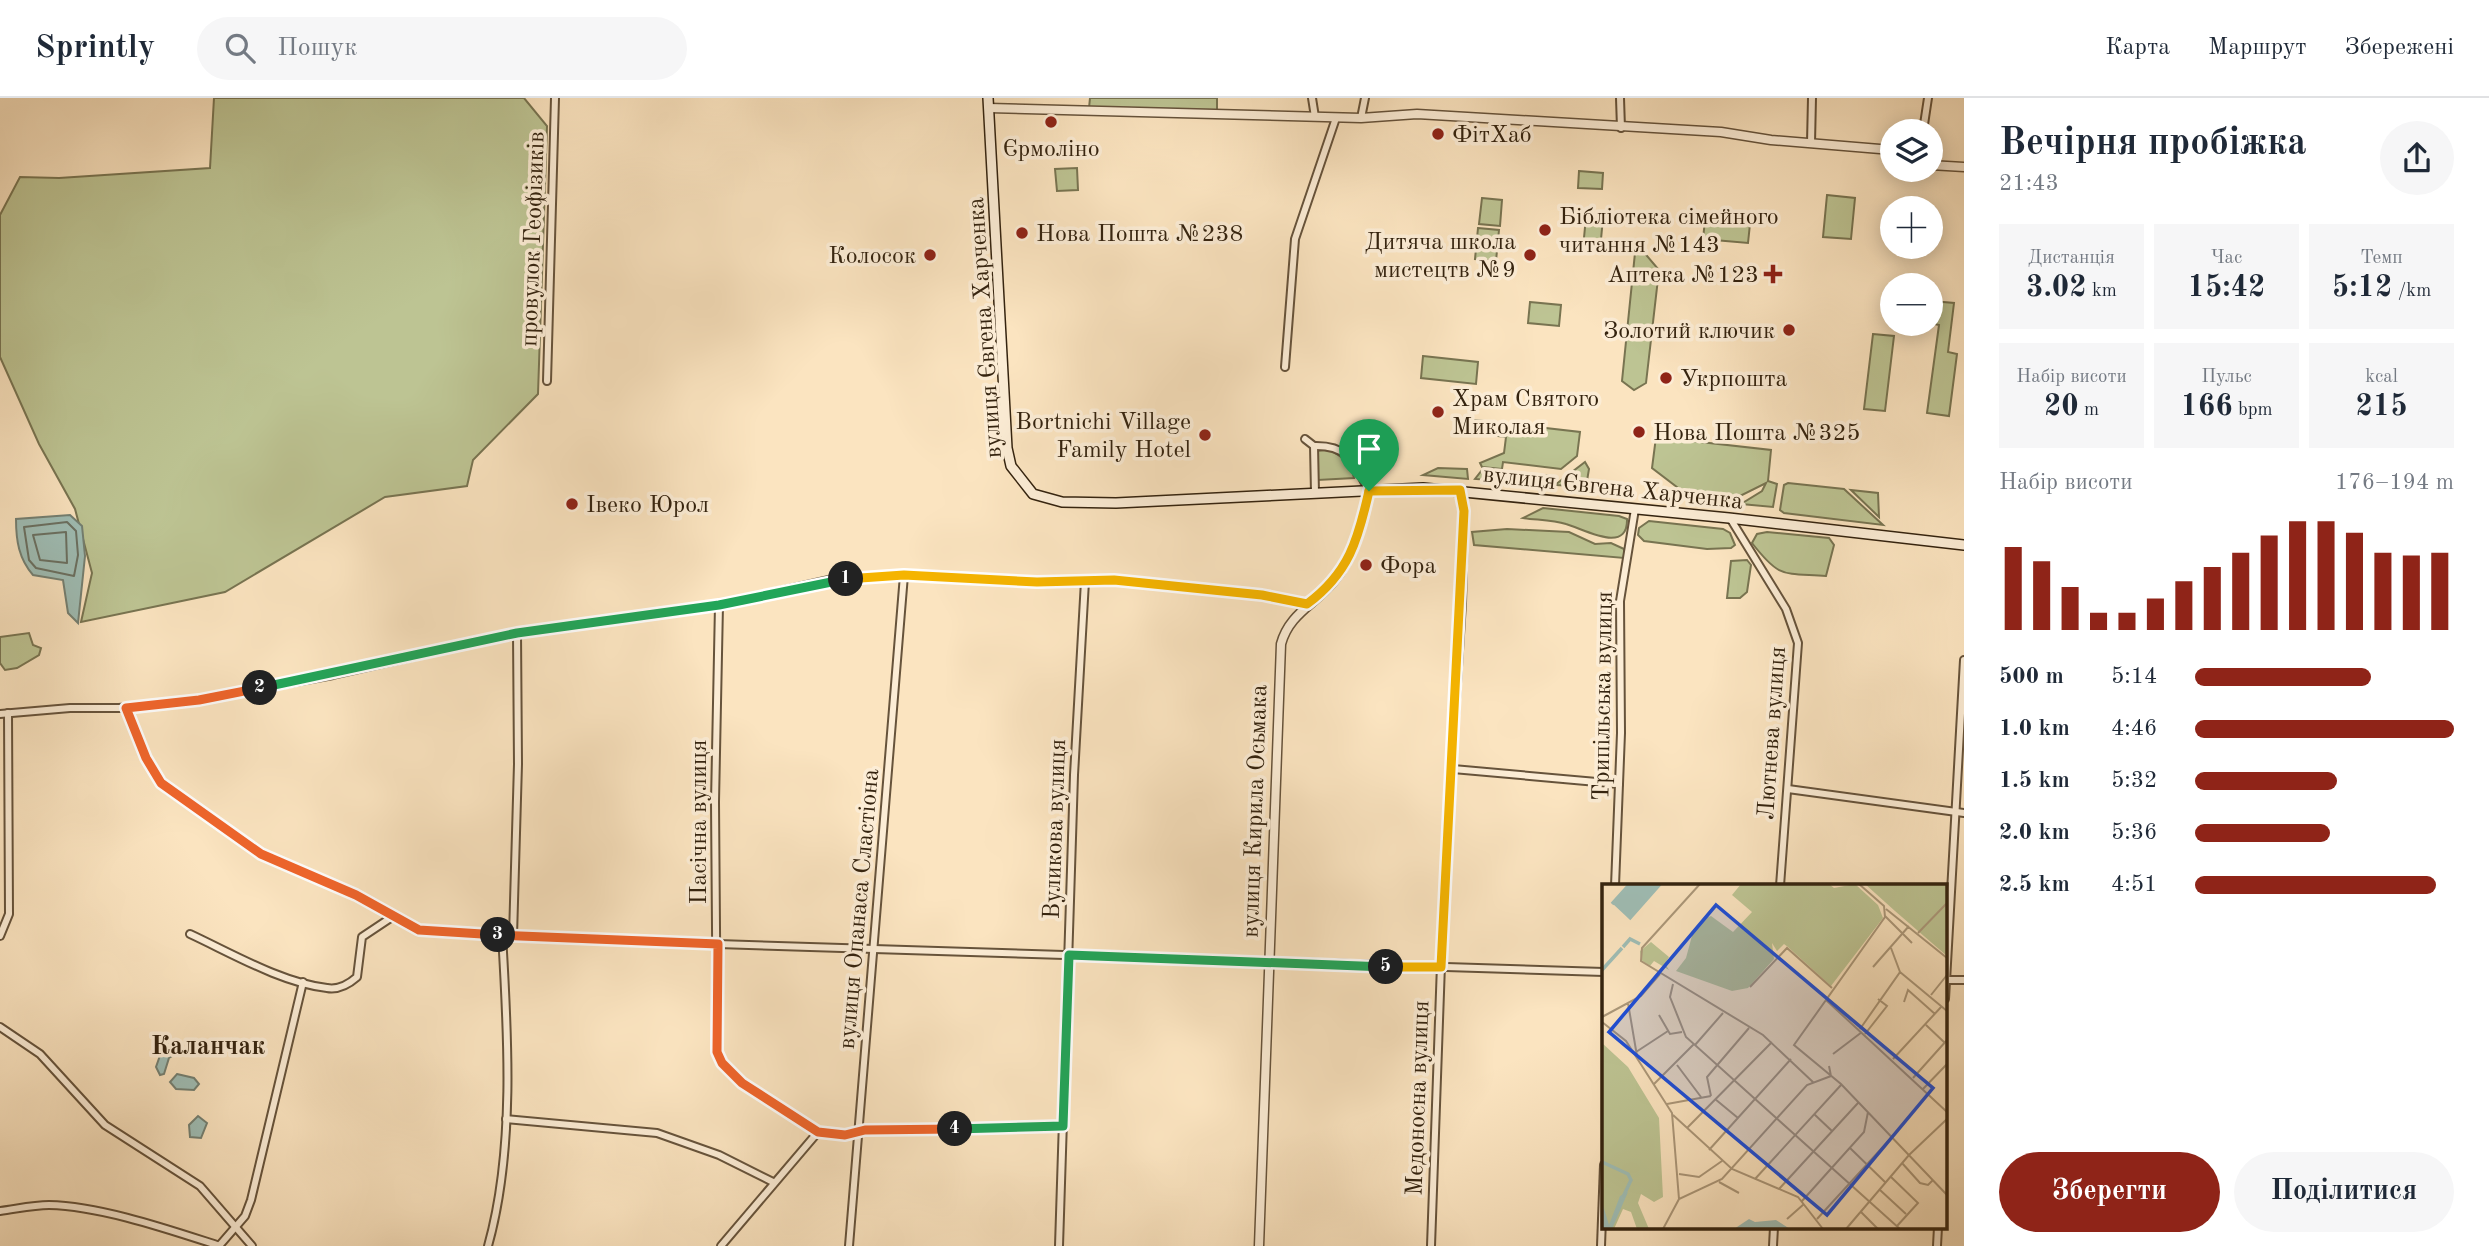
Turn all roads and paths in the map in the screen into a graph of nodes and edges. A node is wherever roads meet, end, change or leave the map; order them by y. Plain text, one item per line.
1 (555, 98) edge
2 (988, 98) edge
3 (1312, 98) edge
4 (1365, 98) edge
5 (1620, 98) edge
6 (1812, 98) edge
7 (1928, 98) edge
8 (989, 108) junction
9 (1315, 117) junction
10 (1336, 118) junction
11 (1361, 118) junction
12 (1925, 119) edge
13 (1621, 128) junction
14 (1811, 143) junction
15 (1880, 149) edge
16 (1943, 166) edge
17 (1964, 167) edge
18 (1285, 367) dead end
19 (547, 382) dead end
20 (1305, 439) dead end
21 (1314, 446) junction
22 (1460, 490) junction
23 (1369, 491) junction
24 (1315, 493) junction
25 (1635, 509) junction
26 (1729, 518) junction
27 (1964, 545) edge
28 (904, 575) junction
29 (1085, 581) junction
30 (1307, 604) junction
31 (719, 605) junction
32 (517, 633) junction
33 (1964, 660) edge
34 (126, 708) junction
35 (8, 713) junction
36 (0, 714) edge
37 (1453, 769) junction
38 (1619, 784) junction
39 (1788, 789) junction
40 (1954, 811) junction
41 (1964, 813) edge
42 (1615, 884) edge
43 (1780, 884) edge
44 (392, 917) junction
45 (190, 934) dead end
46 (502, 935) junction
47 (0, 936) edge
48 (513, 936) junction
49 (718, 944) junction
50 (875, 948) junction
51 (1069, 955) junction
52 (1946, 961) edge
53 (1268, 962) junction
54 (1441, 967) junction
55 (1602, 972) edge
56 (1946, 980) edge
57 (1964, 980) edge
58 (303, 982) junction
59 (0, 1027) edge
60 (506, 1119) junction
61 (1063, 1126) junction
62 (818, 1132) junction
63 (858, 1133) junction
64 (773, 1182) junction
65 (0, 1211) edge
66 (1602, 1219) edge
67 (236, 1226) junction
68 (1774, 1228) edge
69 (1938, 1228) edge
70 (220, 1246) edge
71 (251, 1246) edge
72 (488, 1246) edge
73 (721, 1246) edge
74 (849, 1246) edge
75 (1059, 1246) edge
76 (1259, 1246) edge
77 (1431, 1246) edge
78 (1601, 1246) edge
79 (1773, 1246) edge
80 (1937, 1246) edge

1 - 19 street, провулок Геофізиків
2 - 8 main road, вулиця Євгена Харченка
3 - 9 street
4 - 11 street
5 - 13 street
6 - 14 street
7 - 12 street
8 - 9 street
8 - 24 main road, вулиця Євгена Харченка
9 - 10 street
10 - 11 street
10 - 18 street
11 - 13 street
13 - 14 street
14 - 15 street
16 - 17 street
20 - 21 street
21 - 23 street
21 - 24 street
22 - 23 main road, вулиця Євгена Харченка
22 - 25 main road, вулиця Євгена Харченка
22 - 37 street, Медоносна вулиця
23 - 24 main road, вулиця Євгена Харченка
23 - 30 street, вулиця Кирила Осьмака
25 - 26 main road, вулиця Євгена Харченка
25 - 38 street, Трипільська вулиця
26 - 27 main road, вулиця Євгена Харченка
26 - 39 street, Лютнева вулиця
28 - 29 street
28 - 31 street
28 - 50 street, вулиця Опанаса Сластіона
29 - 30 street
29 - 51 street, Вуликова вулиця
30 - 53 street, вулиця Кирила Осьмака
31 - 32 street
31 - 49 street, Пасічна вулиця
32 - 34 street
32 - 48 street
33 - 40 street
34 - 35 street
34 - 44 street
35 - 36 street
35 - 47 street
37 - 38 street
37 - 54 street, Медоносна вулиця
38 - 42 street, Трипільська вулиця
39 - 40 street
39 - 43 street, Лютнева вулиця
40 - 41 street
40 - 52 street
44 - 46 street
44 - 58 street
45 - 58 street
46 - 48 street
46 - 60 street
48 - 49 street
49 - 50 street
49 - 62 street, Пасічна вулиця
50 - 51 street
50 - 63 street, вулиця Опанаса Сластіона
51 - 53 street
51 - 61 street, Вуликова вулиця
53 - 54 street
53 - 76 street, вулиця Кирила Осьмака
54 - 55 street
54 - 77 street, Медоносна вулиця
56 - 57 street
58 - 67 street
59 - 67 street
60 - 64 street
60 - 72 street
61 - 63 street
61 - 75 street, Вуликова вулиця
62 - 63 street
62 - 64 street
63 - 74 street, вулиця Опанаса Сластіона
64 - 73 street
65 - 70 street
66 - 78 street
67 - 70 street
67 - 71 street
68 - 79 street
69 - 80 street

